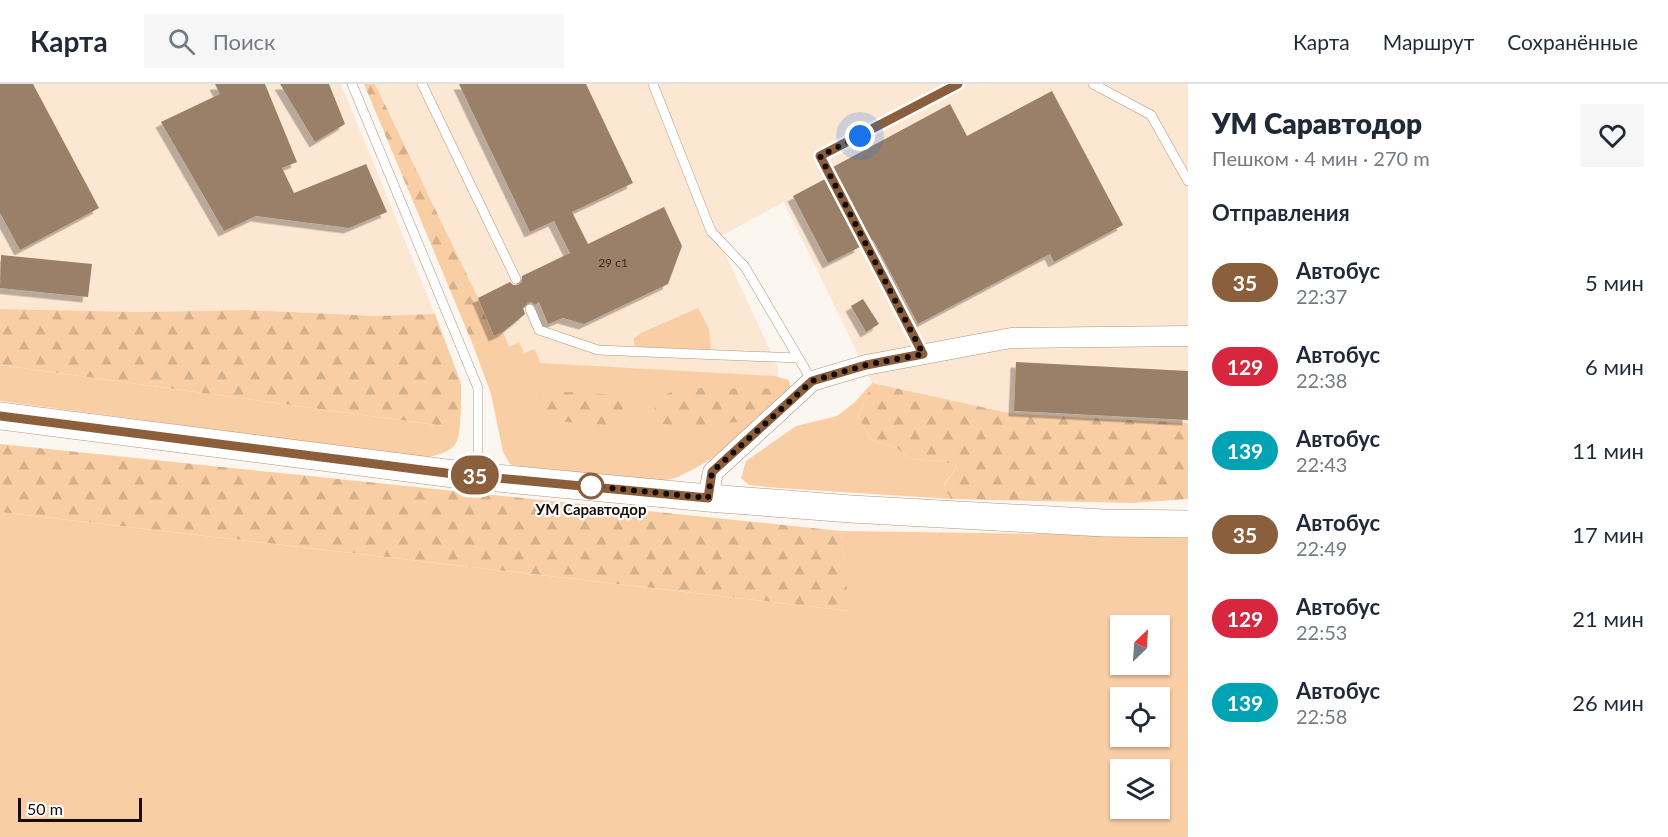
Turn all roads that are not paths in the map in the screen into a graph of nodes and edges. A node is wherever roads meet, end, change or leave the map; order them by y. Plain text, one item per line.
1 (352, 84) edge
2 (422, 84) edge
3 (653, 84) edge
4 (958, 84) edge
5 (1093, 84) edge
6 (1188, 182) edge
7 (516, 279) dead end
8 (530, 309) dead end
9 (1188, 336) edge
10 (923, 354) junction
11 (798, 358) junction
12 (812, 381) junction
13 (0, 416) edge
14 (478, 475) junction
15 (708, 498) junction
16 (1188, 525) edge

1 - 14 lane
2 - 7 lane
3 - 11 lane
4 - 10 lane
5 - 6 lane
8 - 11 lane
9 - 10 street
10 - 12 street
11 - 12 lane
12 - 15 street
13 - 14 main road
14 - 15 main road
15 - 16 main road

